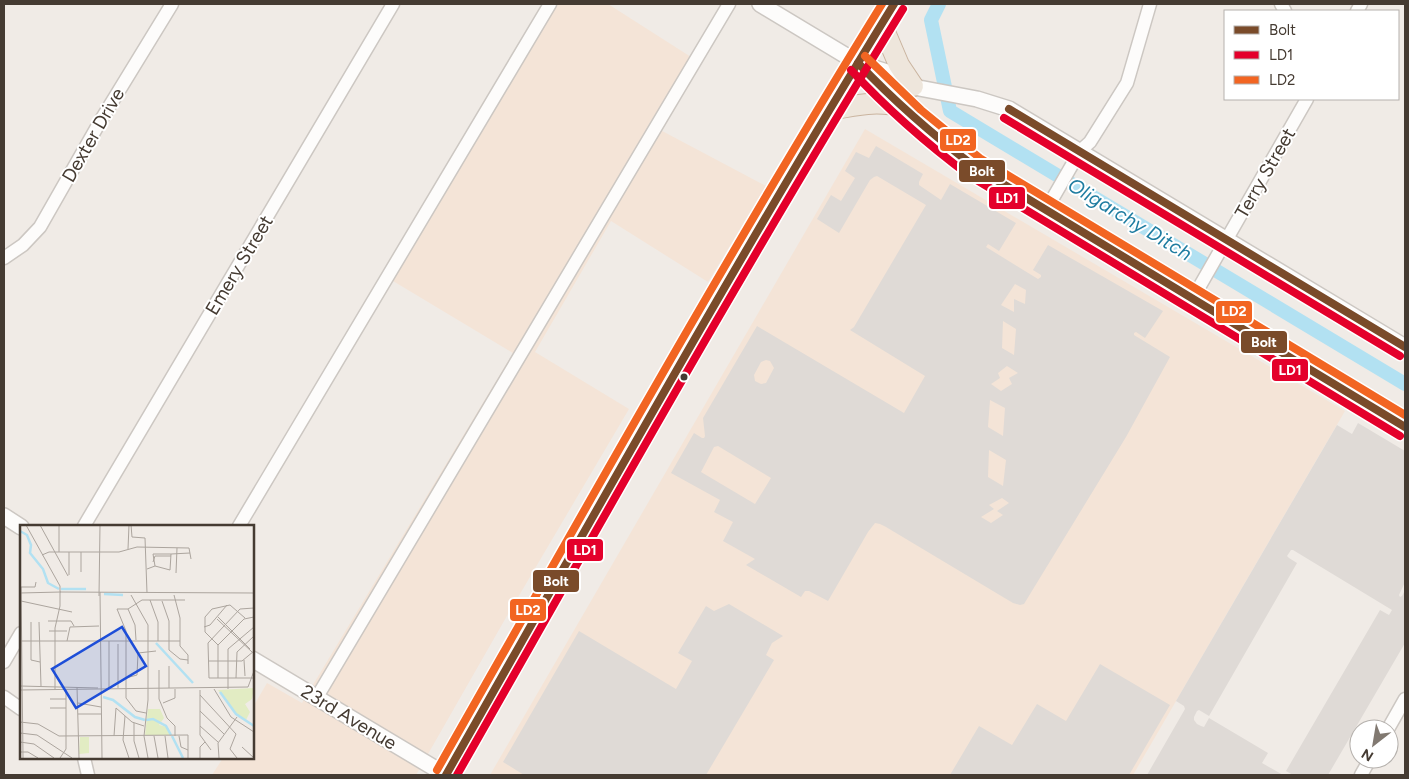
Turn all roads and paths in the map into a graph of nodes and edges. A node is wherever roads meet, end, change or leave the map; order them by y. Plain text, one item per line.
1 (172, 4) edge
2 (393, 4) edge
3 (550, 4) edge
4 (729, 4) edge
5 (760, 4) edge
6 (894, 4) edge
7 (1150, 4) edge
8 (882, 25) junction
9 (858, 63) junction
10 (913, 86) junction
11 (1306, 100) edge
12 (903, 107) junction
13 (830, 110) junction
14 (1080, 152) junction
15 (1046, 210) junction
16 (1227, 240) junction
17 (4, 258) edge
18 (1193, 298) junction
19 (1404, 344) edge
20 (1405, 427) edge
21 (4, 516) edge
22 (85, 525) edge
23 (240, 525) edge
24 (20, 526) edge
25 (20, 635) edge
26 (254, 660) edge
27 (4, 662) edge
28 (4, 697) edge
29 (317, 697) junction
30 (1405, 699) edge
31 (20, 708) edge
32 (1394, 719) edge
33 (84, 759) edge
34 (88, 775) edge
35 (445, 775) edge

1 - 17 street, Dexter Drive
2 - 22 street, Emery Street
3 - 23 street
4 - 29 street
5 - 9 street
6 - 8 highway
7 - 14 street
8 - 9 highway
8 - 10 highway
9 - 10 street
9 - 12 street
9 - 13 highway
10 - 14 street
11 - 16 street, Terry Street
12 - 13 highway
12 - 15 street
13 - 35 highway
14 - 15 street
14 - 16 street
15 - 18 street
16 - 18 street, Terry Street
16 - 19 street
18 - 20 street
21 - 24 street
25 - 27 street
26 - 29 street, 23rd Avenue
28 - 31 street
29 - 35 street, 23rd Avenue
30 - 32 street
33 - 34 street

